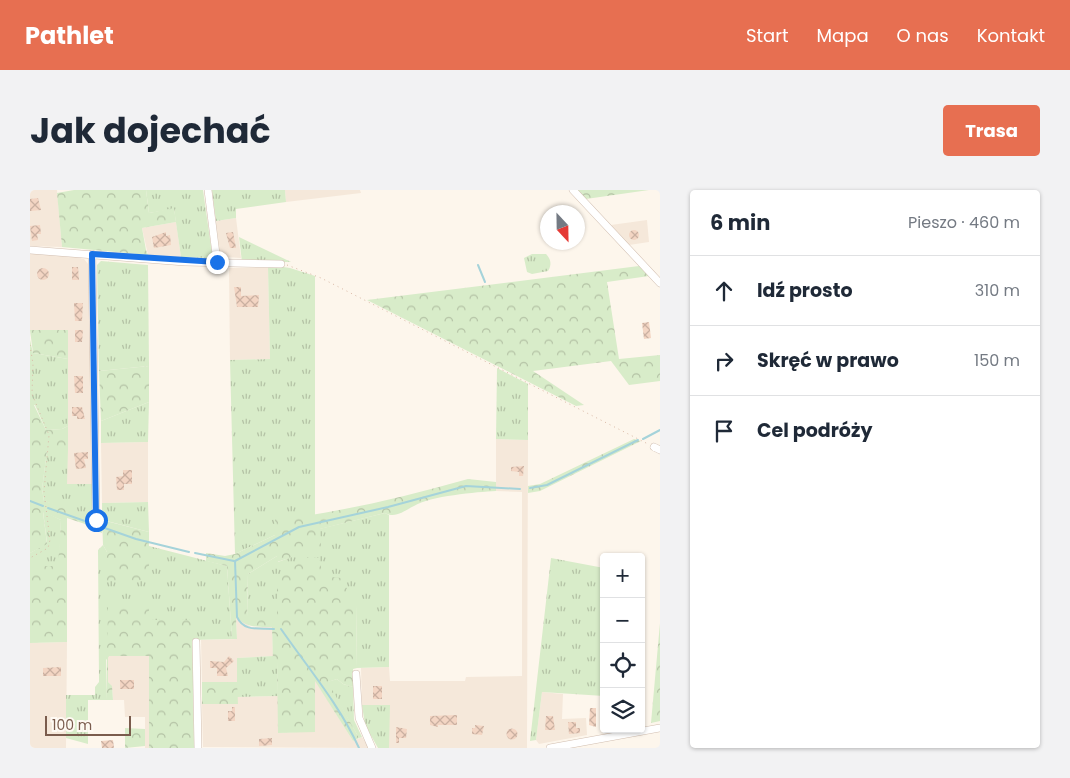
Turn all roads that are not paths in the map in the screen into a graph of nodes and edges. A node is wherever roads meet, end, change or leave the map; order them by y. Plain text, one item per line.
1 (208, 190) edge
2 (573, 190) edge
3 (30, 250) edge
4 (92, 254) junction
5 (217, 262) junction
6 (282, 264) road end
7 (660, 283) edge
8 (96, 520) dead end
9 (196, 642) dead end
10 (356, 674) dead end
11 (660, 728) edge
12 (198, 748) edge
13 (372, 748) edge
14 (550, 748) edge

1 - 5 street
2 - 7 street
3 - 4 street
4 - 5 street
4 - 8 street
5 - 6 street
9 - 12 street
10 - 13 street
11 - 14 street

